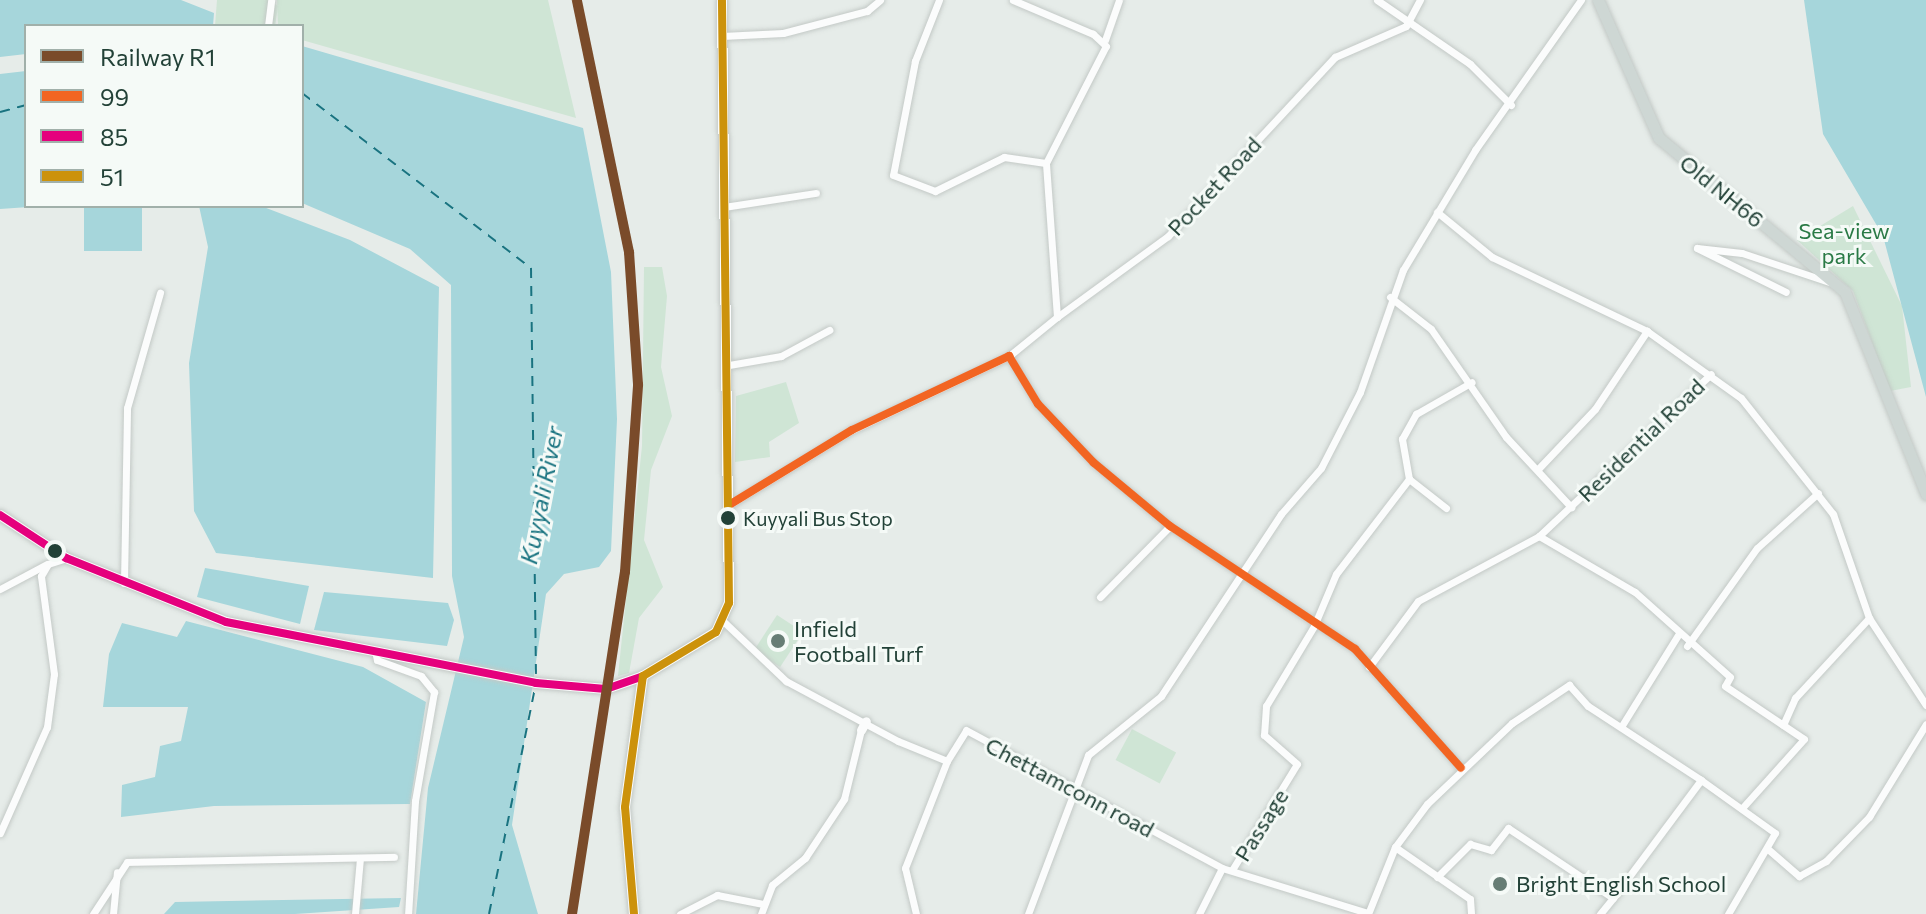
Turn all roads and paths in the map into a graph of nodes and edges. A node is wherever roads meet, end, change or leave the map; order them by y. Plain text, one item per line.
1 (271, 0) edge
2 (722, 0) edge
3 (880, 0) edge
4 (939, 0) edge
5 (1013, 0) edge
6 (1119, 0) edge
7 (1377, 0) edge
8 (1420, 0) edge
9 (1581, 0) edge
10 (1598, 0) edge
11 (268, 24) edge
12 (1406, 26) junction
13 (722, 36) junction
14 (1105, 40) junction
15 (1511, 105) junction
16 (1046, 163) junction
17 (816, 193) dead end
18 (724, 207) junction
19 (1437, 212) junction
20 (1838, 284) junction
21 (1786, 292) dead end
22 (160, 293) dead end
23 (1390, 297) junction
24 (1057, 317) junction
25 (829, 330) dead end
26 (1647, 331) junction
27 (1009, 356) junction
28 (729, 365) junction
29 (1711, 374) junction
30 (1472, 382) junction
31 (1539, 468) junction
32 (1409, 479) junction
33 (1818, 494) junction
34 (1926, 494) edge
35 (729, 505) junction
36 (1571, 507) junction
37 (1446, 508) dead end
38 (0, 515) edge
39 (1170, 526) junction
40 (1539, 536) junction
41 (66, 558) junction
42 (48, 564) junction
43 (1243, 569) junction
44 (124, 585) junction
45 (0, 589) edge
46 (1100, 597) dead end
47 (1869, 618) junction
48 (1317, 621) junction
49 (724, 622) junction
50 (1678, 635) junction
51 (1687, 646) junction
52 (375, 650) junction
53 (1369, 667) junction
54 (643, 676) junction
55 (1926, 705) edge
56 (1926, 724) edge
57 (864, 725) junction
58 (1783, 725) junction
59 (1621, 727) junction
60 (947, 761) junction
61 (1461, 768) junction
62 (1701, 780) junction
63 (1072, 787) junction
64 (1742, 808) junction
65 (4, 818) edge
66 (0, 833) edge
67 (1395, 847) junction
68 (1769, 850) junction
69 (394, 857) dead end
70 (360, 858) junction
71 (118, 868) junction
72 (1222, 868) junction
73 (1232, 870) junction
74 (1437, 877) junction
75 (1613, 898) junction
76 (763, 904) junction
77 (1367, 913) edge
78 (93, 914) edge
79 (113, 914) edge
80 (355, 914) edge
81 (408, 914) edge
82 (634, 914) edge
83 (680, 914) edge
84 (761, 914) edge
85 (916, 914) edge
86 (1028, 914) edge
87 (1199, 914) edge
88 (1471, 914) edge
89 (1600, 914) edge
90 (1728, 914) edge

1 - 11 street
2 - 13 main road
3 - 13 street
4 - 16 street
5 - 14 street
6 - 14 street
7 - 12 street
8 - 12 street
9 - 15 street
10 - 20 main road, Old NH66
12 - 15 street
12 - 24 street, Pocket Road
13 - 18 main road
14 - 16 street
15 - 19 street
16 - 24 street
17 - 18 street
18 - 28 main road
19 - 23 street
19 - 26 street
20 - 21 street
20 - 34 main road, Old NH66
22 - 44 street
23 - 30 street, Residential Road
23 - 43 street
24 - 27 street, Pocket Road
25 - 28 street
26 - 29 street
26 - 31 street
27 - 35 street, Pocket Road
27 - 39 street
28 - 35 main road
29 - 33 street
29 - 36 street, Residential Road
30 - 31 street, Residential Road
30 - 32 street
31 - 36 street, Residential Road
32 - 37 street
32 - 48 street
33 - 47 street
33 - 51 street
35 - 49 main road
36 - 40 street, Residential Road
38 - 41 main road
39 - 43 street
39 - 46 street
40 - 50 street
40 - 53 street, Residential Road
41 - 42 street
41 - 44 main road
42 - 45 street
42 - 65 street
43 - 48 street
43 - 63 street
44 - 52 main road
47 - 55 street
47 - 58 street
48 - 53 street
48 - 73 street, Passage
49 - 54 main road
49 - 57 street
50 - 51 street
50 - 59 street
51 - 58 street
52 - 54 main road
52 - 81 street
53 - 61 street
54 - 82 main road
56 - 68 street
57 - 60 street
57 - 76 street
58 - 64 street
59 - 61 street
59 - 62 street
60 - 63 street, Chettamconn road
60 - 85 street
61 - 67 street
62 - 64 street
62 - 75 street
63 - 72 street, Chettamconn road
63 - 86 street
64 - 68 street
65 - 66 street
67 - 74 street
67 - 77 street
68 - 90 street
69 - 70 street
70 - 71 street
70 - 80 street
71 - 78 street
71 - 79 street
72 - 73 street, Chettamconn road
72 - 87 street
73 - 77 street, Chettamconn road
74 - 75 street
74 - 88 street
75 - 89 street
76 - 83 street
76 - 84 street

